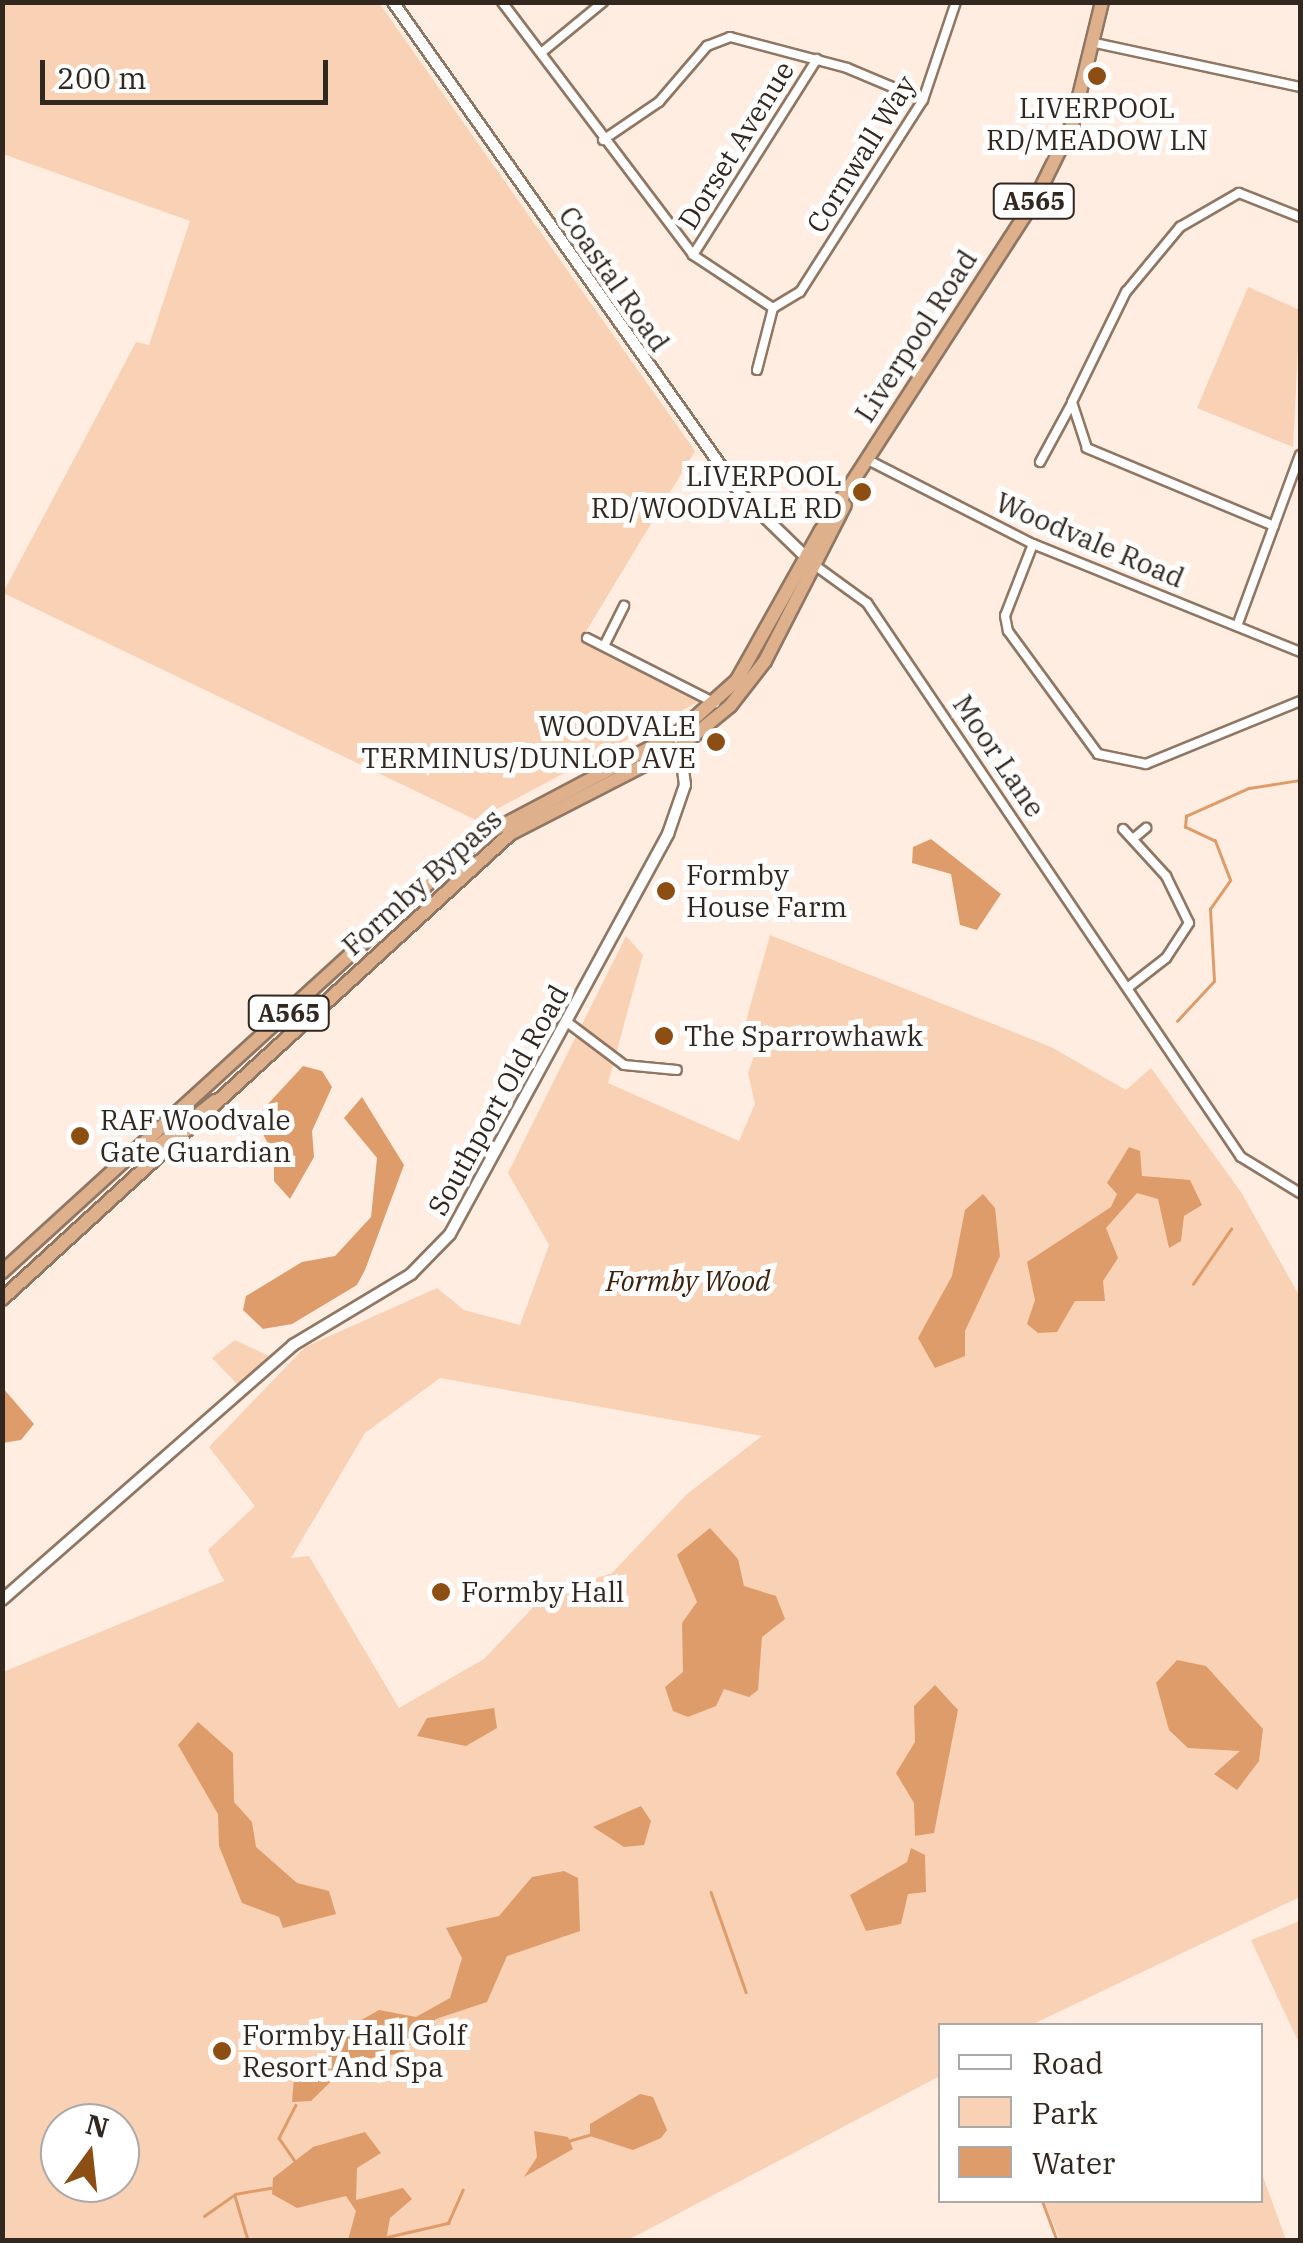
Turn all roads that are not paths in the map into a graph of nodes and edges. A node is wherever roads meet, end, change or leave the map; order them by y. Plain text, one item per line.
1 (392, 2) edge
2 (502, 2) edge
3 (602, 2) edge
4 (956, 2) edge
5 (1102, 2) edge
6 (1095, 43) junction
7 (541, 53) junction
8 (817, 59) junction
9 (1300, 86) edge
10 (923, 100) junction
11 (604, 140) junction
12 (1300, 217) edge
13 (693, 254) junction
14 (773, 308) junction
15 (757, 370) dead end
16 (1072, 403) junction
17 (1300, 455) edge
18 (866, 459) junction
19 (1040, 462) dead end
20 (1274, 526) junction
21 (1033, 544) junction
22 (811, 562) junction
23 (624, 606) dead end
24 (1237, 626) junction
25 (587, 638) dead end
26 (604, 646) junction
27 (1300, 652) edge
28 (1300, 701) edge
29 (715, 704) junction
30 (679, 739) junction
31 (1123, 828) dead end
32 (1146, 828) dead end
33 (1134, 838) junction
34 (1130, 986) junction
35 (567, 1022) junction
36 (677, 1070) dead end
37 (234, 1090) junction
38 (145, 1143) junction
39 (1300, 1192) edge
40 (2, 1272) edge
41 (2, 1299) edge
42 (2, 1600) edge

1 - 22 street, Coastal Road
2 - 7 street
3 - 7 street
4 - 10 street, Cornwall Way
5 - 6 highway, Liverpool Road / A565
6 - 9 street
6 - 18 highway, Liverpool Road / A565
7 - 11 street
8 - 10 street
8 - 11 street
8 - 13 street, Dorset Avenue
10 - 14 street, Cornwall Way
11 - 13 street
12 - 16 street
13 - 14 street
14 - 15 street
16 - 19 street
16 - 20 street
17 - 20 street
18 - 21 street, Woodvale Road
18 - 22 highway, Liverpool Road / A565
20 - 24 street
21 - 24 street, Woodvale Road
21 - 28 street
22 - 29 highway, Liverpool Road / A565
22 - 30 highway, Liverpool Road / A565
22 - 34 street, Moor Lane
23 - 26 street
24 - 27 street, Woodvale Road
25 - 26 street
26 - 29 street
29 - 30 highway, Liverpool Road / A565
30 - 35 street, Southport Old Road
30 - 37 highway, Formby Bypass / A565
30 - 38 highway, Formby Bypass / A565
31 - 33 street
32 - 33 street
33 - 34 street
34 - 39 street, Moor Lane
35 - 36 street
35 - 42 street, Southport Old Road
37 - 38 highway
37 - 41 highway, Formby Bypass / A565
38 - 40 highway, Formby Bypass / A565

